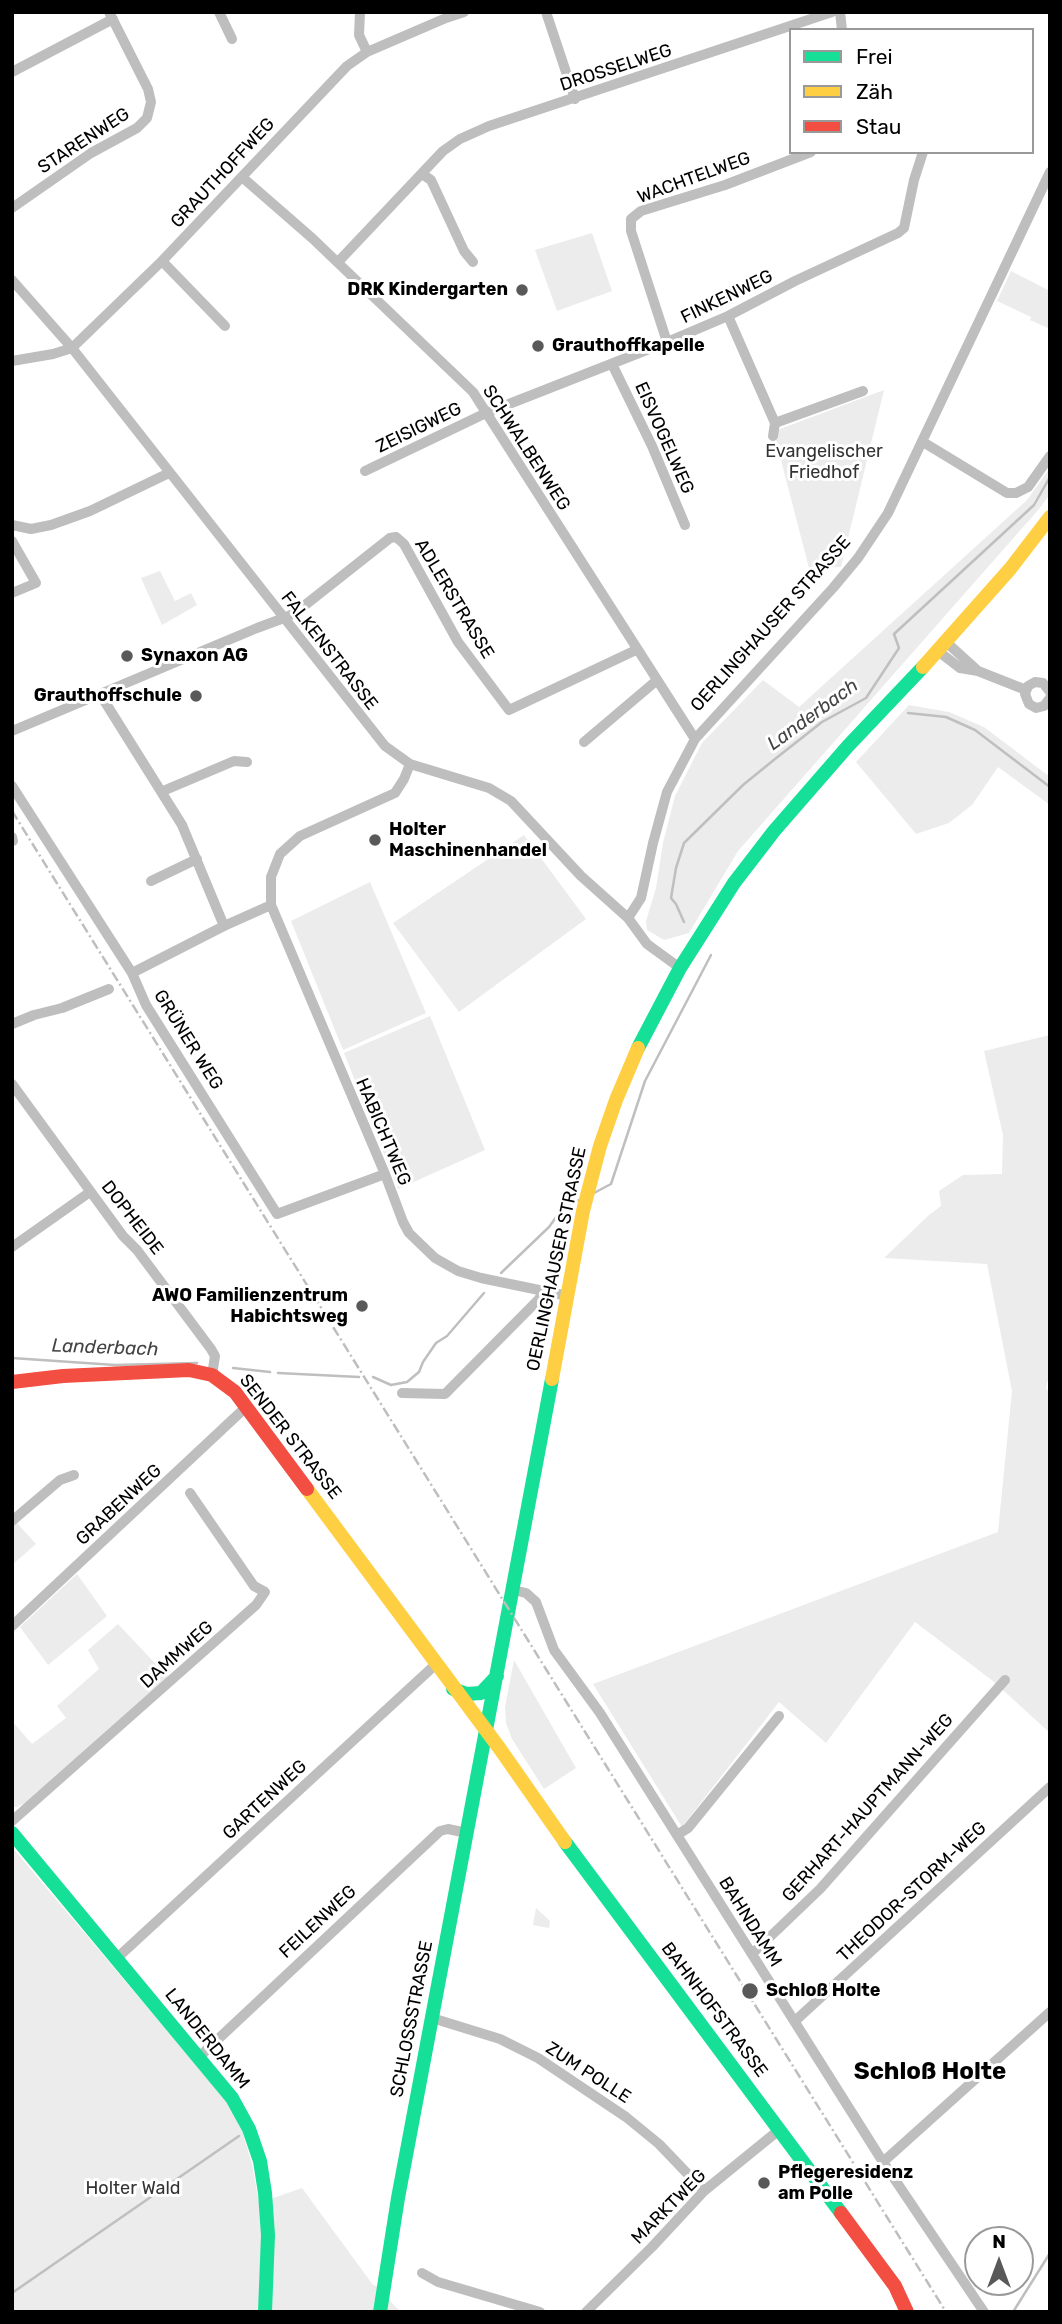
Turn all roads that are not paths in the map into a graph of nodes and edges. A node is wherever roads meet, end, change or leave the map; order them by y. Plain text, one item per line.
1 (219, 12) edge
2 (360, 12) edge
3 (464, 12) edge
4 (546, 12) edge
5 (832, 12) edge
6 (111, 16) edge
7 (232, 39) dead end
8 (368, 52) junction
9 (12, 72) edge
10 (575, 99) junction
11 (806, 154) edge
12 (922, 154) edge
13 (1050, 172) edge
14 (422, 174) junction
15 (242, 177) junction
16 (12, 208) edge
17 (162, 261) junction
18 (338, 262) junction
19 (473, 262) dead end
20 (12, 280) edge
21 (728, 316) junction
22 (225, 326) dead end
23 (667, 342) junction
24 (72, 348) junction
25 (12, 361) edge
26 (612, 364) junction
27 (863, 391) dead end
28 (486, 413) junction
29 (775, 423) junction
30 (773, 436) dead end
31 (923, 442) junction
32 (1050, 456) edge
33 (365, 471) dead end
34 (169, 473) junction
35 (1050, 517) edge
36 (12, 524) edge
37 (685, 525) dead end
38 (12, 541) edge
39 (12, 593) edge
40 (284, 618) junction
41 (942, 647) junction
42 (636, 650) junction
43 (656, 681) junction
44 (1026, 690) junction
45 (1050, 692) edge
46 (100, 694) junction
47 (1050, 698) edge
48 (12, 731) edge
49 (695, 739) junction
50 (583, 742) dead end
51 (247, 762) dead end
52 (410, 764) junction
53 (12, 786) edge
54 (163, 791) junction
55 (197, 859) junction
56 (150, 881) dead end
57 (271, 905) junction
58 (628, 918) junction
59 (224, 926) junction
60 (680, 968) junction
61 (132, 973) junction
62 (109, 989) dead end
63 (12, 1024) edge
64 (12, 1084) edge
65 (385, 1174) junction
66 (90, 1192) junction
67 (13, 1244) edge
68 (543, 1291) junction
69 (568, 1296) junction
70 (212, 1375) junction
71 (12, 1382) edge
72 (402, 1392) dead end
73 (246, 1407) junction
74 (74, 1475) dead end
75 (190, 1493) dead end
76 (12, 1521) edge
77 (513, 1590) junction
78 (12, 1626) edge
79 (435, 1665) junction
80 (498, 1675) junction
81 (1005, 1680) dead end
82 (453, 1689) junction
83 (779, 1716) dead end
84 (487, 1734) junction
85 (1050, 1787) edge
86 (12, 1821) edge
87 (12, 1833) edge
88 (467, 1833) junction
89 (677, 1835) junction
90 (752, 1954) junction
91 (117, 1958) junction
92 (1050, 2012) edge
93 (432, 2018) junction
94 (795, 2021) junction
95 (199, 2057) junction
96 (779, 2130) junction
97 (883, 2162) junction
98 (704, 2191) junction
99 (422, 2273) dead end
100 (265, 2312) edge
101 (380, 2312) edge
102 (540, 2312) edge
103 (586, 2312) edge
104 (907, 2312) edge
105 (984, 2312) edge

1 - 7 street
2 - 8 street
3 - 8 street, GRAUTHOFFWEG
4 - 10 street
5 - 10 street, DROSSELWEG
6 - 9 street
6 - 16 street, STARENWEG
8 - 15 street, GRAUTHOFFWEG
10 - 14 street, DROSSELWEG
11 - 23 street, WACHTELWEG
12 - 21 street, FINKENWEG
13 - 31 street, OERLINGHAUSER STRASSE
14 - 18 street, DROSSELWEG
14 - 19 street
15 - 17 street, GRAUTHOFFWEG
15 - 18 street, SCHWALBENWEG
17 - 22 street
17 - 24 street, GRAUTHOFFWEG
18 - 28 street, SCHWALBENWEG
20 - 24 street, FALKENSTRASSE
21 - 23 street, FINKENWEG
21 - 29 street
23 - 26 street, FINKENWEG
24 - 25 street
24 - 34 street, FALKENSTRASSE
26 - 28 street, FINKENWEG
26 - 37 street, EISVOGELWEG
27 - 29 street
28 - 33 street, ZEISIGWEG
28 - 42 street, SCHWALBENWEG
29 - 30 street
31 - 32 street
31 - 49 street, OERLINGHAUSER STRASSE
34 - 36 street
34 - 40 street, FALKENSTRASSE
35 - 41 main road, OERLINGHAUSER STRASSE
38 - 39 street
40 - 42 street, ADLERSTRASSE
40 - 46 street
40 - 52 street, FALKENSTRASSE
41 - 44 street
41 - 60 main road, OERLINGHAUSER STRASSE
42 - 43 street, SCHWALBENWEG
43 - 49 street, SCHWALBENWEG
43 - 50 street
44 - 45 street
44 - 47 street
46 - 48 street
46 - 54 street
49 - 58 street, OERLINGHAUSER STRASSE
51 - 54 street
52 - 57 street, HABICHTWEG
52 - 58 street, FALKENSTRASSE
53 - 61 street, GRÜNER WEG
54 - 55 street
55 - 56 street
55 - 59 street
57 - 59 street
57 - 65 street, HABICHTWEG
58 - 60 street, FALKENSTRASSE
59 - 61 street
60 - 69 main road, OERLINGHAUSER STRASSE
61 - 65 street, GRÜNER WEG
62 - 63 street
64 - 66 street, DOPHEIDE
65 - 68 street, HABICHTWEG
66 - 67 street
66 - 70 street, DOPHEIDE
68 - 69 street, HABICHTWEG
68 - 72 street
69 - 77 main road, OERLINGHAUSER STRASSE
70 - 71 main road, SENDER STRASSE
70 - 73 main road, SENDER STRASSE
73 - 78 street, GRABENWEG
73 - 79 main road, SENDER STRASSE
74 - 76 street
75 - 86 street, DAMMWEG
77 - 80 main road, OERLINGHAUSER STRASSE
77 - 89 street, BAHNDAMM
79 - 82 main road, SENDER STRASSE
79 - 91 street, GARTENWEG
80 - 82 main road
80 - 84 main road, OERLINGHAUSER STRASSE
81 - 90 street, GERHART-HAUPTMANN-WEG
82 - 84 main road, SENDER STRASSE
83 - 89 street
84 - 88 main road, SCHLOSSSTRASSE
84 - 96 main road, BAHNHOFSTRASSE
85 - 94 street, THEODOR-STORM-WEG
87 - 91 main road, LANDERDAMM
88 - 93 main road, SCHLOSSSTRASSE
88 - 95 street, FEILENWEG
89 - 90 street, BAHNDAMM
90 - 94 street, BAHNDAMM
91 - 95 main road, LANDERDAMM
92 - 97 street
93 - 98 street, ZUM POLLE
93 - 101 main road, SCHLOSSSTRASSE
94 - 97 street, BAHNDAMM
95 - 100 main road, LANDERDAMM
96 - 98 street, MARKTWEG
96 - 104 main road, BAHNHOFSTRASSE
97 - 105 street, BAHNDAMM
98 - 103 street, MARKTWEG
99 - 102 street

